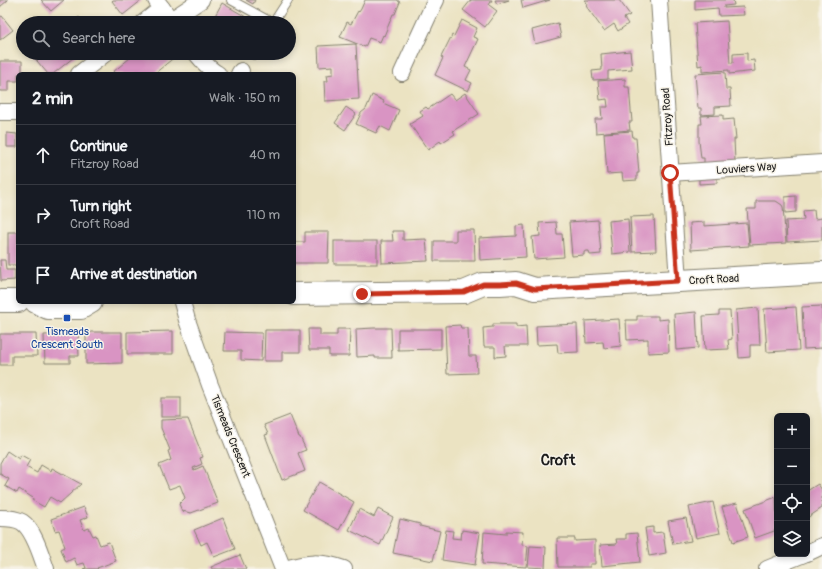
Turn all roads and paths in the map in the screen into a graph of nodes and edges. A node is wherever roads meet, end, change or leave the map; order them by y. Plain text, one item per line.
1 (201, 0) edge
2 (231, 0) edge
3 (288, 0) edge
4 (436, 0) edge
5 (659, 0) edge
6 (165, 13) edge
7 (260, 16) edge
8 (278, 16) edge
9 (97, 60) edge
10 (202, 60) edge
11 (82, 72) edge
12 (214, 72) edge
13 (402, 73) dead end
14 (0, 112) edge
15 (16, 112) edge
16 (822, 163) edge
17 (670, 173) junction
18 (822, 273) edge
19 (678, 281) junction
20 (296, 294) edge
21 (16, 300) edge
22 (0, 301) edge
23 (40, 304) edge
24 (88, 304) edge
25 (183, 304) edge
26 (0, 518) edge
27 (822, 546) edge
28 (810, 552) edge
29 (797, 557) edge
30 (46, 569) edge
31 (284, 569) edge
32 (344, 569) edge
33 (767, 569) edge

1 - 6 street
2 - 7 lane
3 - 8 lane
4 - 13 street
5 - 17 street, Fitzroy Road
9 - 11 street
10 - 12 street
14 - 15 street
16 - 17 street, Louviers Way
17 - 19 street, Fitzroy Road
18 - 19 main road, Croft Road
19 - 20 main road, Croft Road
21 - 22 main road
23 - 24 main road
25 - 31 street, Tismeads Crescent
26 - 30 street
27 - 28 street
29 - 33 street
31 - 32 street, Tismeads Crescent

